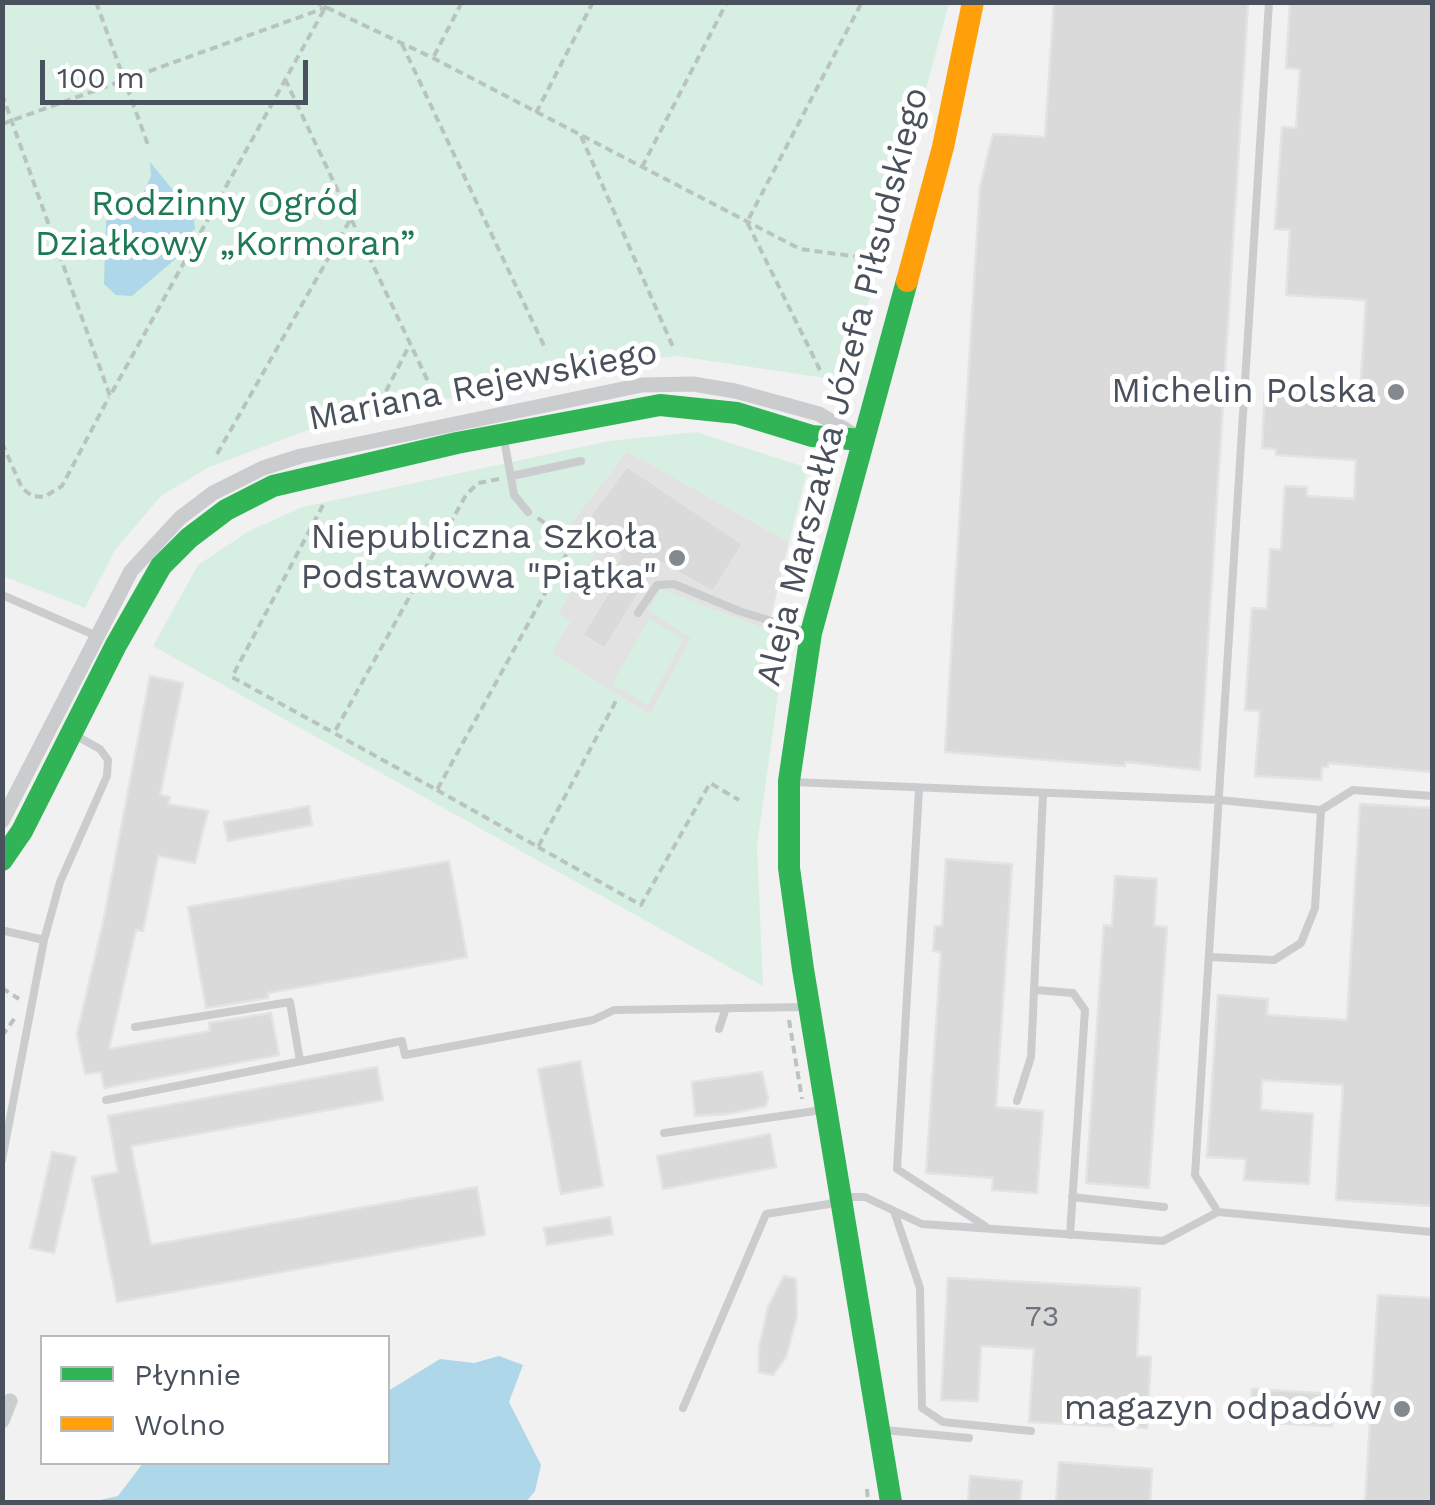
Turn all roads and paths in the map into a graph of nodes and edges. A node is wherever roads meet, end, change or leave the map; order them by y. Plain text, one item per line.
1 (96, 2) edge
2 (315, 2) edge
3 (462, 2) edge
4 (594, 2) edge
5 (727, 2) edge
6 (862, 2) edge
7 (974, 2) edge
8 (1270, 2) edge
9 (326, 5) edge
10 (402, 44) junction
11 (433, 58) junction
12 (286, 79) junction
13 (122, 81) junction
14 (2, 94) edge
15 (536, 113) junction
16 (12, 121) junction
17 (2, 124) edge
18 (580, 136) junction
19 (148, 145) dead end
20 (641, 168) junction
21 (350, 220) junction
22 (747, 222) junction
23 (910, 264) junction
24 (410, 344) junction
25 (673, 347) dead end
26 (546, 350) dead end
27 (820, 370) dead end
28 (434, 394) dead end
29 (110, 396) junction
30 (380, 403) dead end
31 (503, 434) junction
32 (862, 440) junction
33 (2, 443) edge
34 (217, 454) dead end
35 (582, 460) dead end
36 (512, 476) junction
37 (323, 505) dead end
38 (528, 512) joint
39 (2, 595) edge
40 (638, 613) dead end
41 (811, 633) junction
42 (106, 640) junction
43 (618, 699) dead end
44 (334, 732) junction
45 (72, 734) junction
46 (789, 781) junction
47 (920, 789) junction
48 (437, 790) junction
49 (1044, 794) junction
50 (1432, 796) edge
51 (740, 800) dead end
52 (1219, 800) junction
53 (1321, 810) junction
54 (2, 821) edge
55 (538, 848) junction
56 (2, 860) edge
57 (5, 931) dead end
58 (44, 940) junction
59 (1210, 957) junction
60 (2, 988) edge
61 (1036, 990) junction
62 (608, 997) dead end
63 (25, 1003) dead end
64 (810, 1007) junction
65 (726, 1008) junction
66 (614, 1010) junction
67 (789, 1021) dead end
68 (135, 1027) dead end
69 (719, 1029) dead end
70 (300, 1061) junction
71 (106, 1100) dead end
72 (1017, 1101) dead end
73 (815, 1108) junction
74 (664, 1133) dead end
75 (2, 1160) edge
76 (1072, 1196) junction
77 (842, 1197) junction
78 (1164, 1208) dead end
79 (894, 1210) junction
80 (1218, 1212) junction
81 (990, 1229) junction
82 (1432, 1232) edge
83 (1070, 1235) junction
84 (10, 1401) dead end
85 (683, 1408) dead end
86 (2, 1422) edge
87 (880, 1430) junction
88 (1032, 1431) dead end
89 (969, 1438) dead end
90 (890, 1502) edge

1 - 13 path
2 - 9 path
3 - 11 path
4 - 15 path
5 - 20 path
6 - 22 path
7 - 23 street, Aleja Marszałka Józefa Piłsudskiego
8 - 52 lane
9 - 10 path
9 - 12 path
9 - 13 path
10 - 11 path
10 - 26 path
11 - 15 path
12 - 21 path
12 - 29 path
13 - 16 path
13 - 19 path
14 - 16 path
15 - 18 path
16 - 17 path
16 - 29 path
18 - 20 path
18 - 25 path
20 - 22 path
21 - 24 path
21 - 34 path
22 - 23 path
22 - 27 path
23 - 32 street, Aleja Marszałka Józefa Piłsudskiego
24 - 28 path
24 - 30 path
29 - 33 path
31 - 32 street, Mariana Rejewskiego
31 - 36 lane
31 - 42 street, Mariana Rejewskiego
32 - 41 street, Aleja Marszałka Józefa Piłsudskiego
32 - 42 street, Mariana Rejewskiego
35 - 36 lane
36 - 38 lane
36 - 44 path
37 - 44 path
38 - 48 path
39 - 42 lane
40 - 41 lane
41 - 46 street, Aleja Marszałka Józefa Piłsudskiego
42 - 45 street, Mariana Rejewskiego
42 - 54 street, Mariana Rejewskiego
43 - 55 path
44 - 48 path
45 - 56 street, Mariana Rejewskiego
45 - 58 lane
46 - 47 lane
46 - 64 street, Aleja Marszałka Józefa Piłsudskiego
47 - 49 lane
47 - 81 lane
48 - 55 path
49 - 52 lane
49 - 61 lane
50 - 53 lane
51 - 55 path
52 - 53 lane
52 - 59 lane
53 - 59 lane
57 - 58 lane
58 - 75 lane
59 - 80 lane
60 - 63 path
61 - 72 lane
61 - 76 lane
62 - 66 lane
64 - 65 lane
64 - 73 street, Aleja Marszałka Józefa Piłsudskiego
65 - 66 lane
65 - 69 lane
66 - 70 lane
67 - 73 path
68 - 70 lane
70 - 71 lane
73 - 74 lane
73 - 77 street, Aleja Marszałka Józefa Piłsudskiego
76 - 78 lane
76 - 83 lane
77 - 79 lane
77 - 85 lane
77 - 87 street, Aleja Marszałka Józefa Piłsudskiego
79 - 81 lane
79 - 88 lane
80 - 82 lane
80 - 83 lane
81 - 83 lane
84 - 86 street
87 - 89 lane
87 - 90 street, Aleja Marszałka Józefa Piłsudskiego

